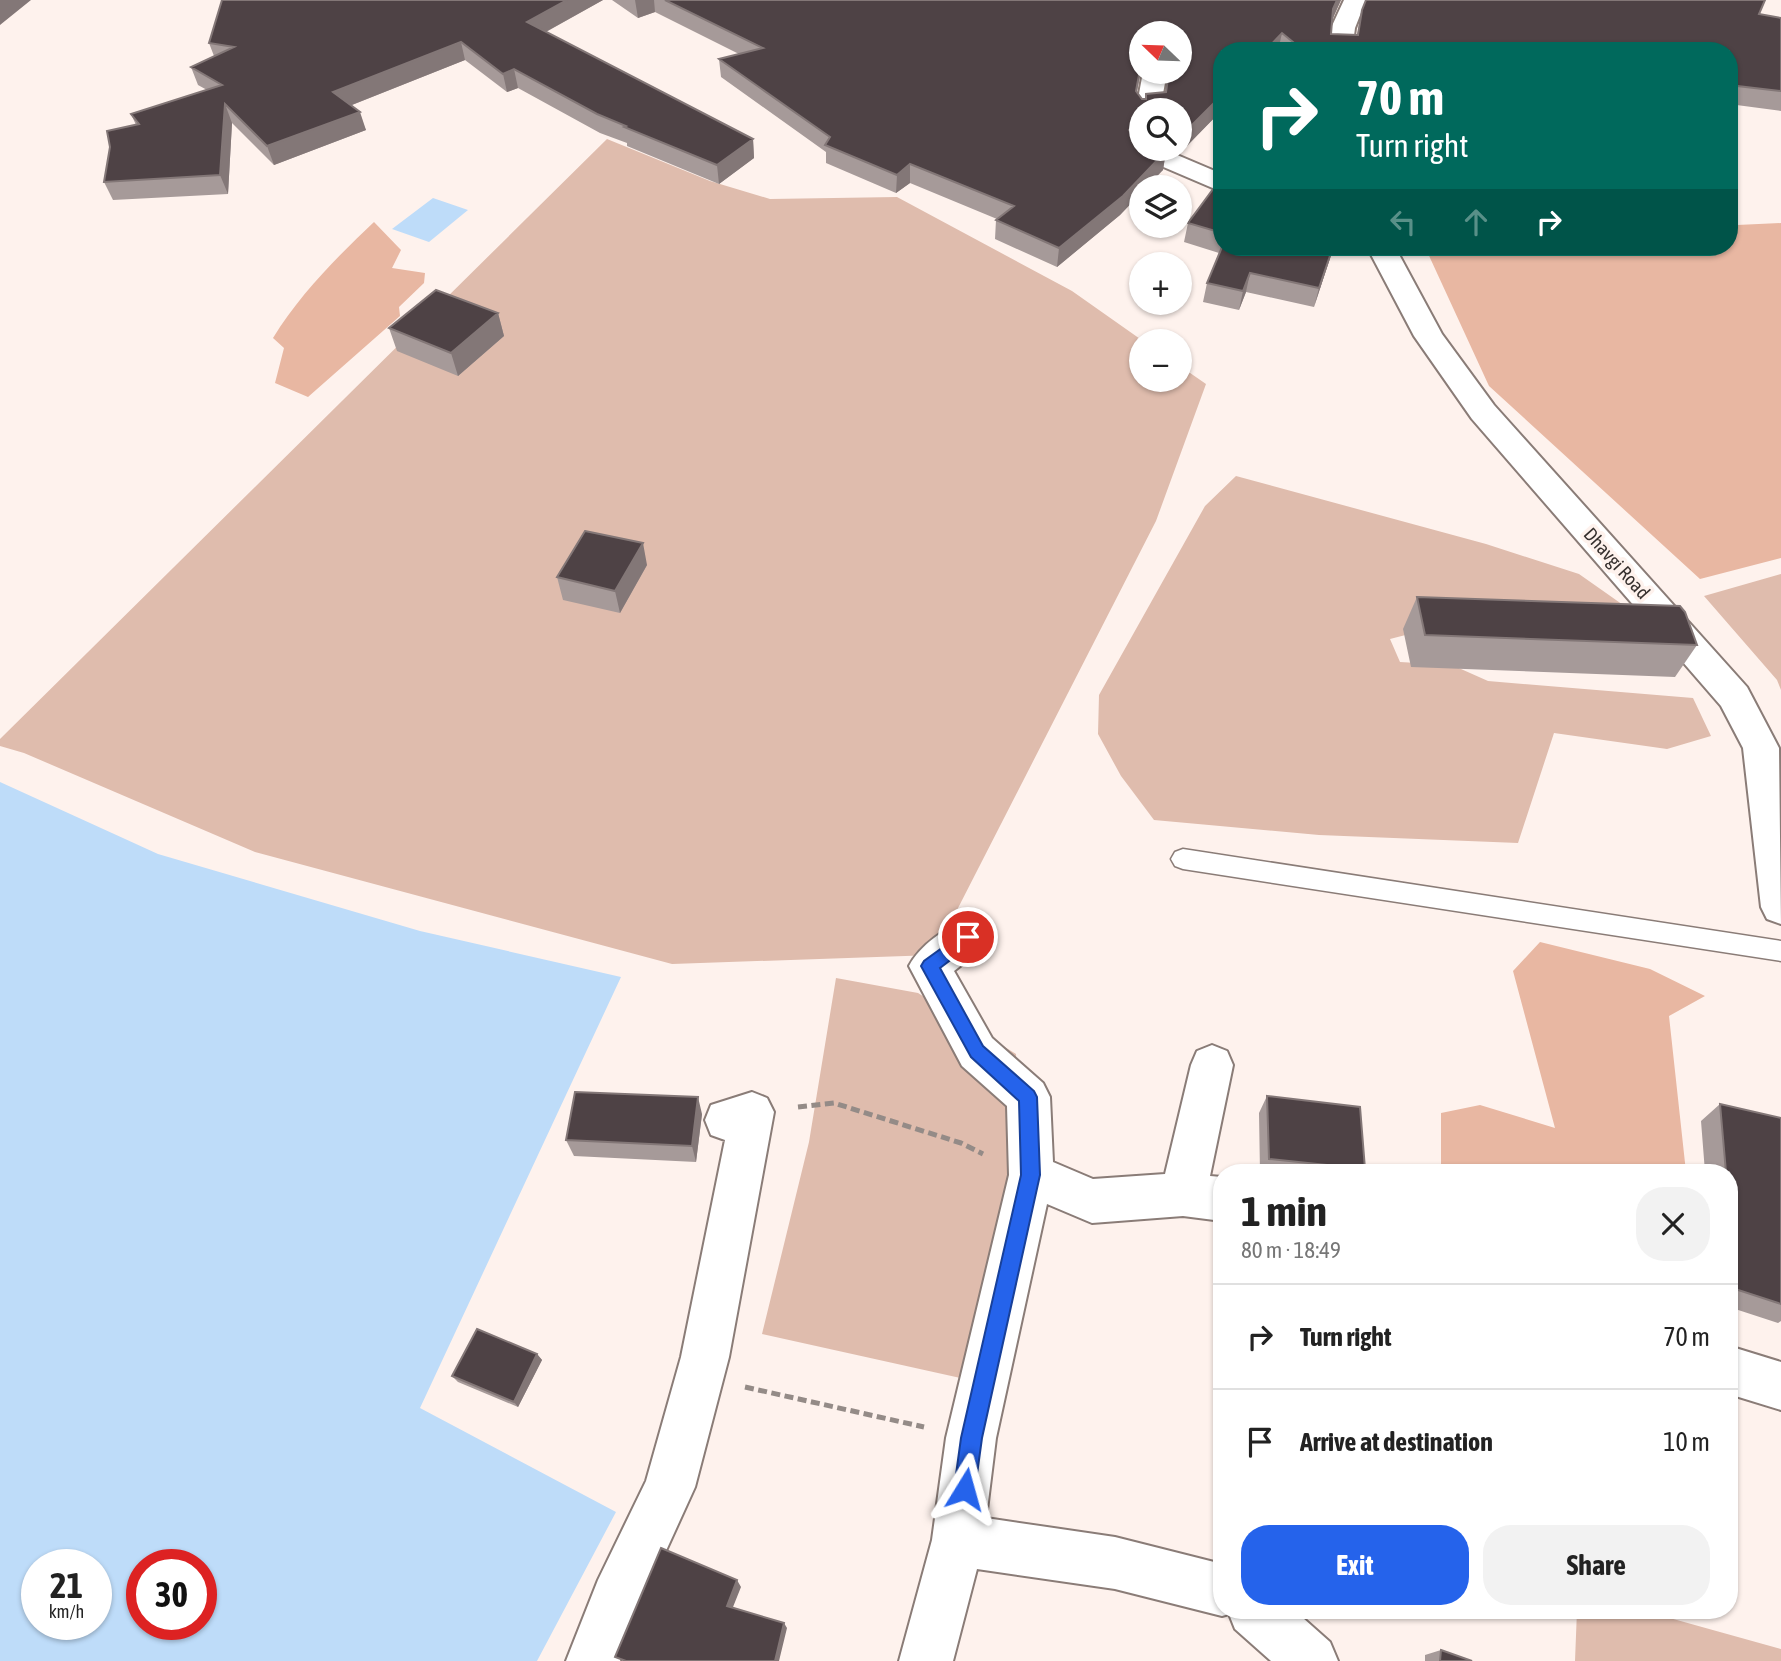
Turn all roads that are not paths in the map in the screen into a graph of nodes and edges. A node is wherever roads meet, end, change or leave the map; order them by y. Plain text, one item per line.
1 (1355, 0) edge
2 (1341, 42) edge
3 (1169, 161) edge
4 (1213, 180) edge
5 (1376, 257) edge
6 (1183, 859) dead end
7 (1781, 907) edge
8 (968, 937) dead end
9 (1781, 951) edge
10 (1212, 1065) dead end
11 (739, 1116) road end
12 (1031, 1175) junction
13 (1202, 1196) edge
14 (1738, 1373) edge
15 (1781, 1386) edge
16 (958, 1540) junction
17 (1213, 1588) edge
18 (1264, 1619) edge
19 (593, 1661) edge
20 (926, 1661) edge
21 (1311, 1661) edge

1 - 2 street
3 - 4 street
5 - 7 street, Dhavgi Road
6 - 9 lane
8 - 12 street
10 - 13 street
11 - 19 street
12 - 13 street
12 - 16 street
14 - 15 street
16 - 17 street
16 - 20 street
18 - 21 street

